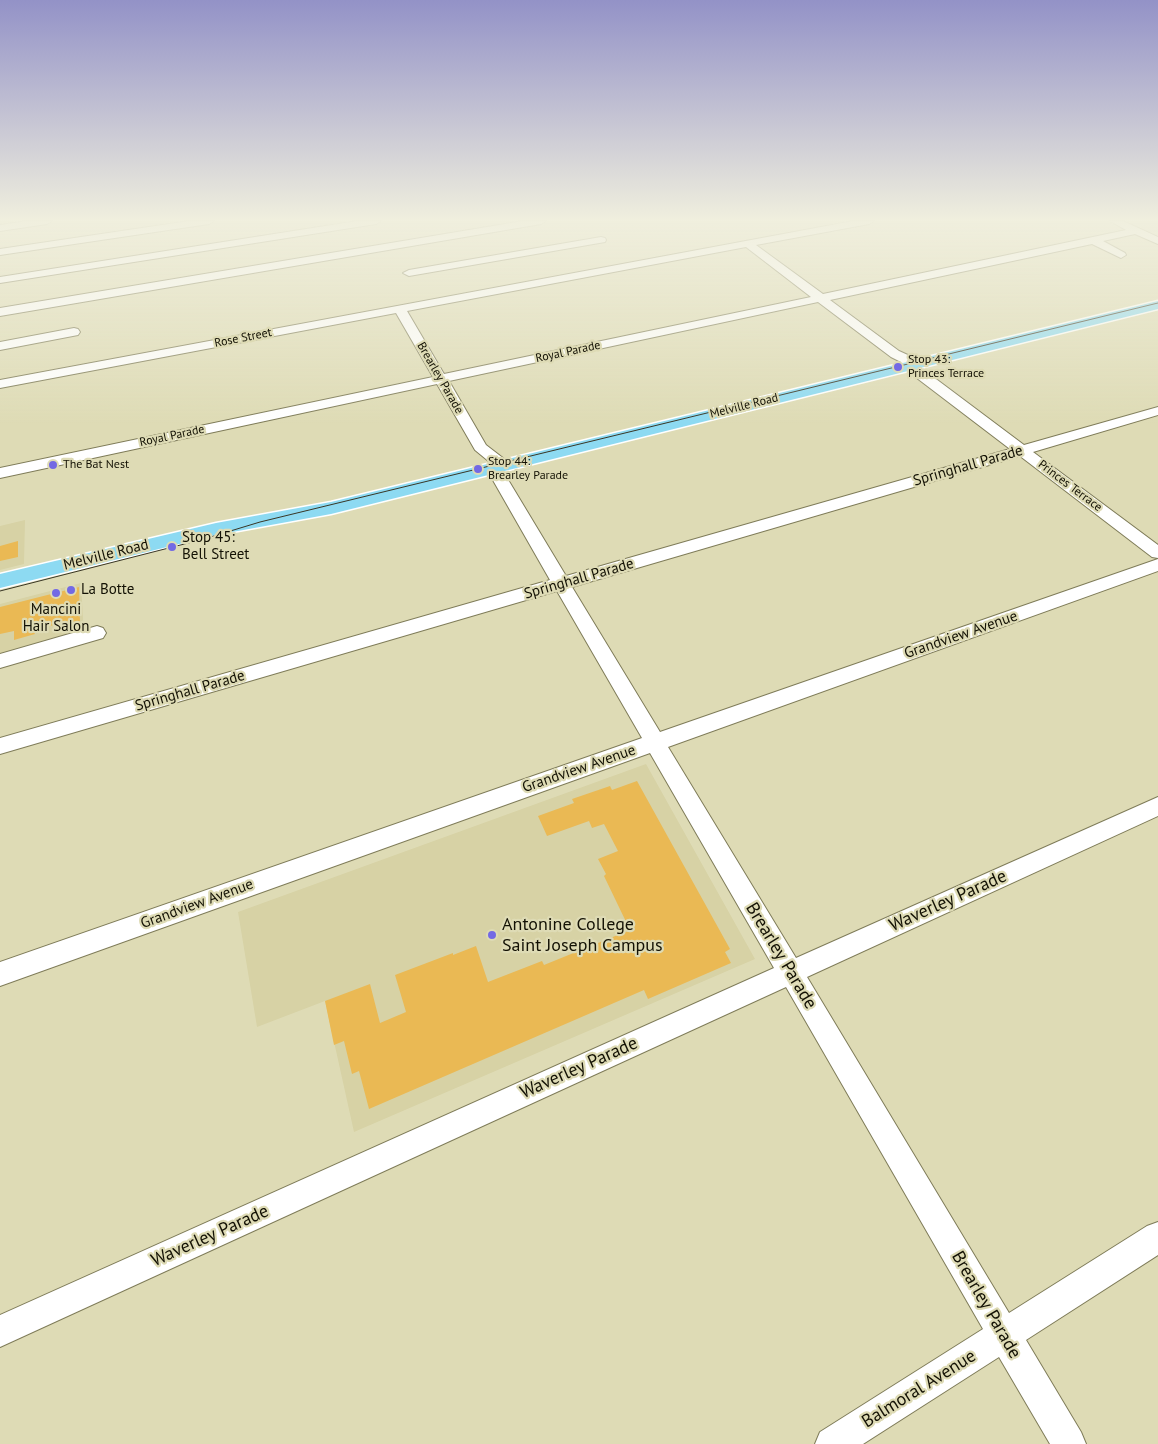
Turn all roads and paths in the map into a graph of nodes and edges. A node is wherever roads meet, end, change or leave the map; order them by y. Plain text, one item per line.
1 (136, 288) edge
2 (509, 288) edge
3 (808, 288) edge
4 (866, 288) edge
5 (821, 298) junction
6 (1158, 305) edge
7 (400, 309) junction
8 (0, 312) edge
9 (74, 332) dead end
10 (0, 346) edge
11 (906, 363) junction
12 (441, 379) junction
13 (0, 384) edge
14 (1158, 411) edge
15 (480, 447) junction
16 (1022, 450) junction
17 (493, 468) junction
18 (0, 473) edge
19 (331, 508) junction
20 (1158, 553) edge
21 (1158, 565) edge
22 (0, 581) edge
23 (561, 584) junction
24 (0, 598) edge
25 (97, 633) dead end
26 (0, 661) edge
27 (654, 742) junction
28 (0, 746) edge
29 (1158, 806) edge
30 (790, 972) junction
31 (0, 974) edge
32 (1158, 1237) edge
33 (0, 1331) edge
34 (1004, 1335) junction
35 (832, 1444) edge
36 (1069, 1444) edge

1 - 8 street
2 - 7 street, Rose Street
3 - 5 street, Princes Terrace
4 - 5 street, Royal Parade
5 - 11 street, Princes Terrace
5 - 12 street, Royal Parade
6 - 11 main road, Melville Road
7 - 12 street, Brearley Parade
7 - 13 street, Rose Street
9 - 10 street
11 - 16 street, Princes Terrace
11 - 17 main road, Melville Road
12 - 15 street, Brearley Parade
12 - 18 street, Royal Parade
14 - 16 street, Springhall Parade
15 - 17 street, Brearley Parade
15 - 17 street, Brearley Parade
16 - 20 street, Princes Terrace
16 - 23 street, Springhall Parade
17 - 19 main road, Melville Road
17 - 23 street, Brearley Parade
19 - 22 main road, Melville Road
19 - 24 main road, Melville Road
21 - 27 street, Grandview Avenue
23 - 27 street, Brearley Parade
23 - 28 street, Springhall Parade
25 - 26 street
27 - 30 street, Brearley Parade
27 - 31 street, Grandview Avenue
29 - 30 street, Waverley Parade
30 - 33 street, Waverley Parade
30 - 34 street, Brearley Parade
32 - 34 street, Balmoral Avenue
34 - 35 street, Balmoral Avenue
34 - 36 street, Brearley Parade

